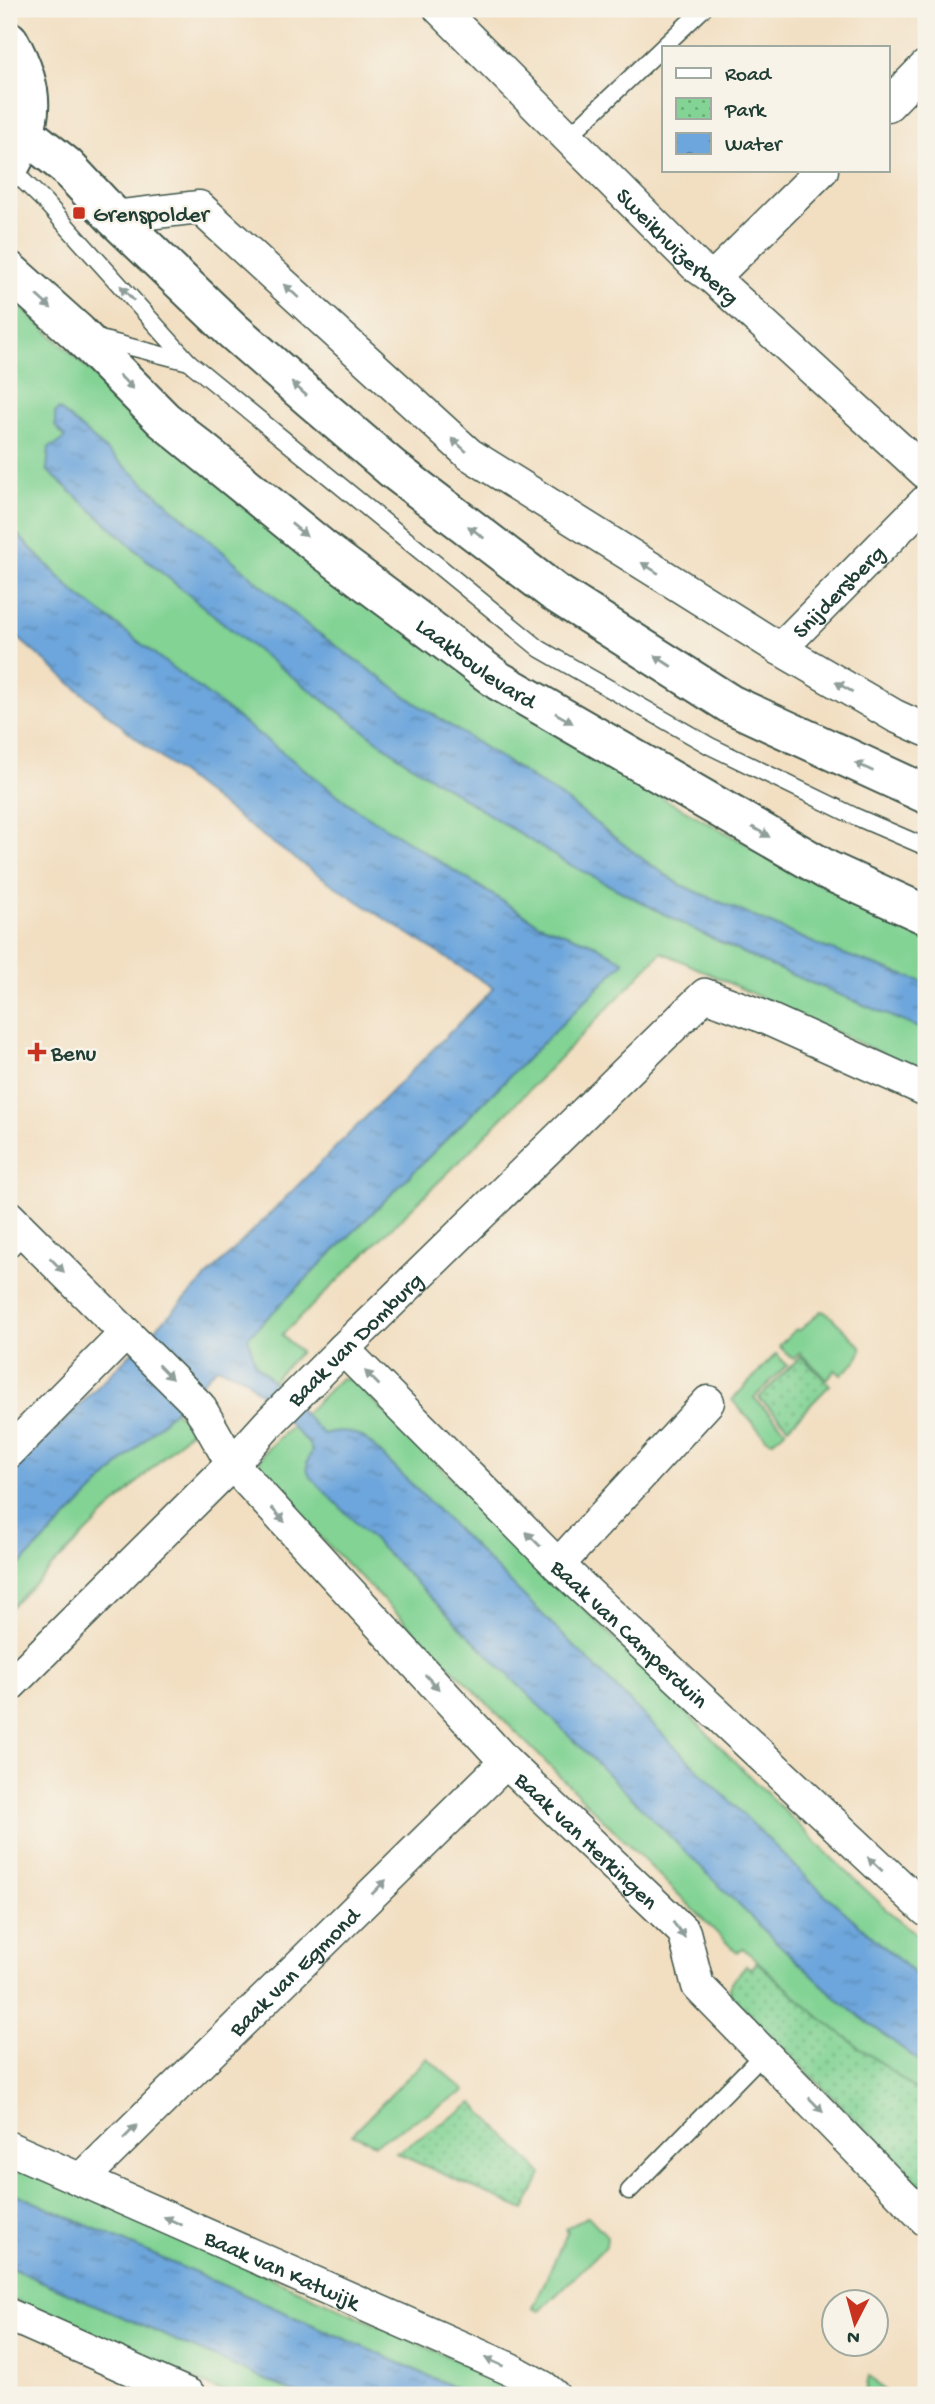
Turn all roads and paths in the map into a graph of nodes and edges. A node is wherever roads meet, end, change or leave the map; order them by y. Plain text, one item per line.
1 (440, 9) edge
2 (703, 9) edge
3 (9, 41) edge
4 (664, 46) edge
5 (662, 48) edge
6 (926, 66) edge
7 (890, 103) edge
8 (568, 137) junction
9 (15, 156) edge
10 (820, 172) edge
11 (114, 217) junction
12 (9, 271) edge
13 (713, 278) junction
14 (78, 333) junction
15 (189, 362) junction
16 (926, 473) edge
17 (926, 500) edge
18 (780, 649) junction
19 (926, 730) edge
20 (926, 794) edge
21 (926, 847) edge
22 (926, 915) edge
23 (926, 1090) edge
24 (14, 1233) edge
25 (129, 1336) junction
26 (343, 1349) junction
27 (708, 1402) dead end
28 (9, 1452) edge
29 (232, 1464) junction
30 (558, 1565) junction
31 (9, 1686) edge
32 (506, 1762) junction
33 (922, 1900) edge
34 (765, 2052) junction
35 (9, 2148) edge
36 (81, 2180) junction
37 (629, 2192) dead end
38 (926, 2220) edge
39 (9, 2315) edge
40 (189, 2395) edge
41 (553, 2395) edge

1 - 8 street, Sweikhuizerberg
2 - 4 lane
3 - 9 main road
5 - 8 lane
6 - 7 street
8 - 13 street, Sweikhuizerberg
9 - 11 main road
15 -> 9 lane, Laakboulevard
10 - 13 street
18 -> 11 street
20 -> 11 main road
12 -> 14 main road, Laakboulevard
13 - 16 street, Sweikhuizerberg
14 - 15 lane, Laakboulevard
14 -> 22 main road, Laakboulevard
15 - 21 lane, Laakboulevard
17 - 18 street, Snijdersberg
19 -> 18 street
23 - 26 street, Baak van Domburg
24 -> 25 street, Baak van Herkingen
25 - 28 street
25 -> 29 street, Baak van Herkingen
26 - 29 street, Baak van Domburg
30 -> 26 street, Baak van Camperduin
27 - 30 street
29 - 31 street, Baak van Domburg
29 -> 32 street, Baak van Herkingen
33 -> 30 street, Baak van Camperduin
32 -> 34 street, Baak van Herkingen
36 -> 32 street, Baak van Egmond
34 - 37 lane
34 -> 38 street, Baak van Herkingen
35 - 36 street, Baak van Katwijk
41 -> 36 street, Baak van Katwijk
39 - 40 street

